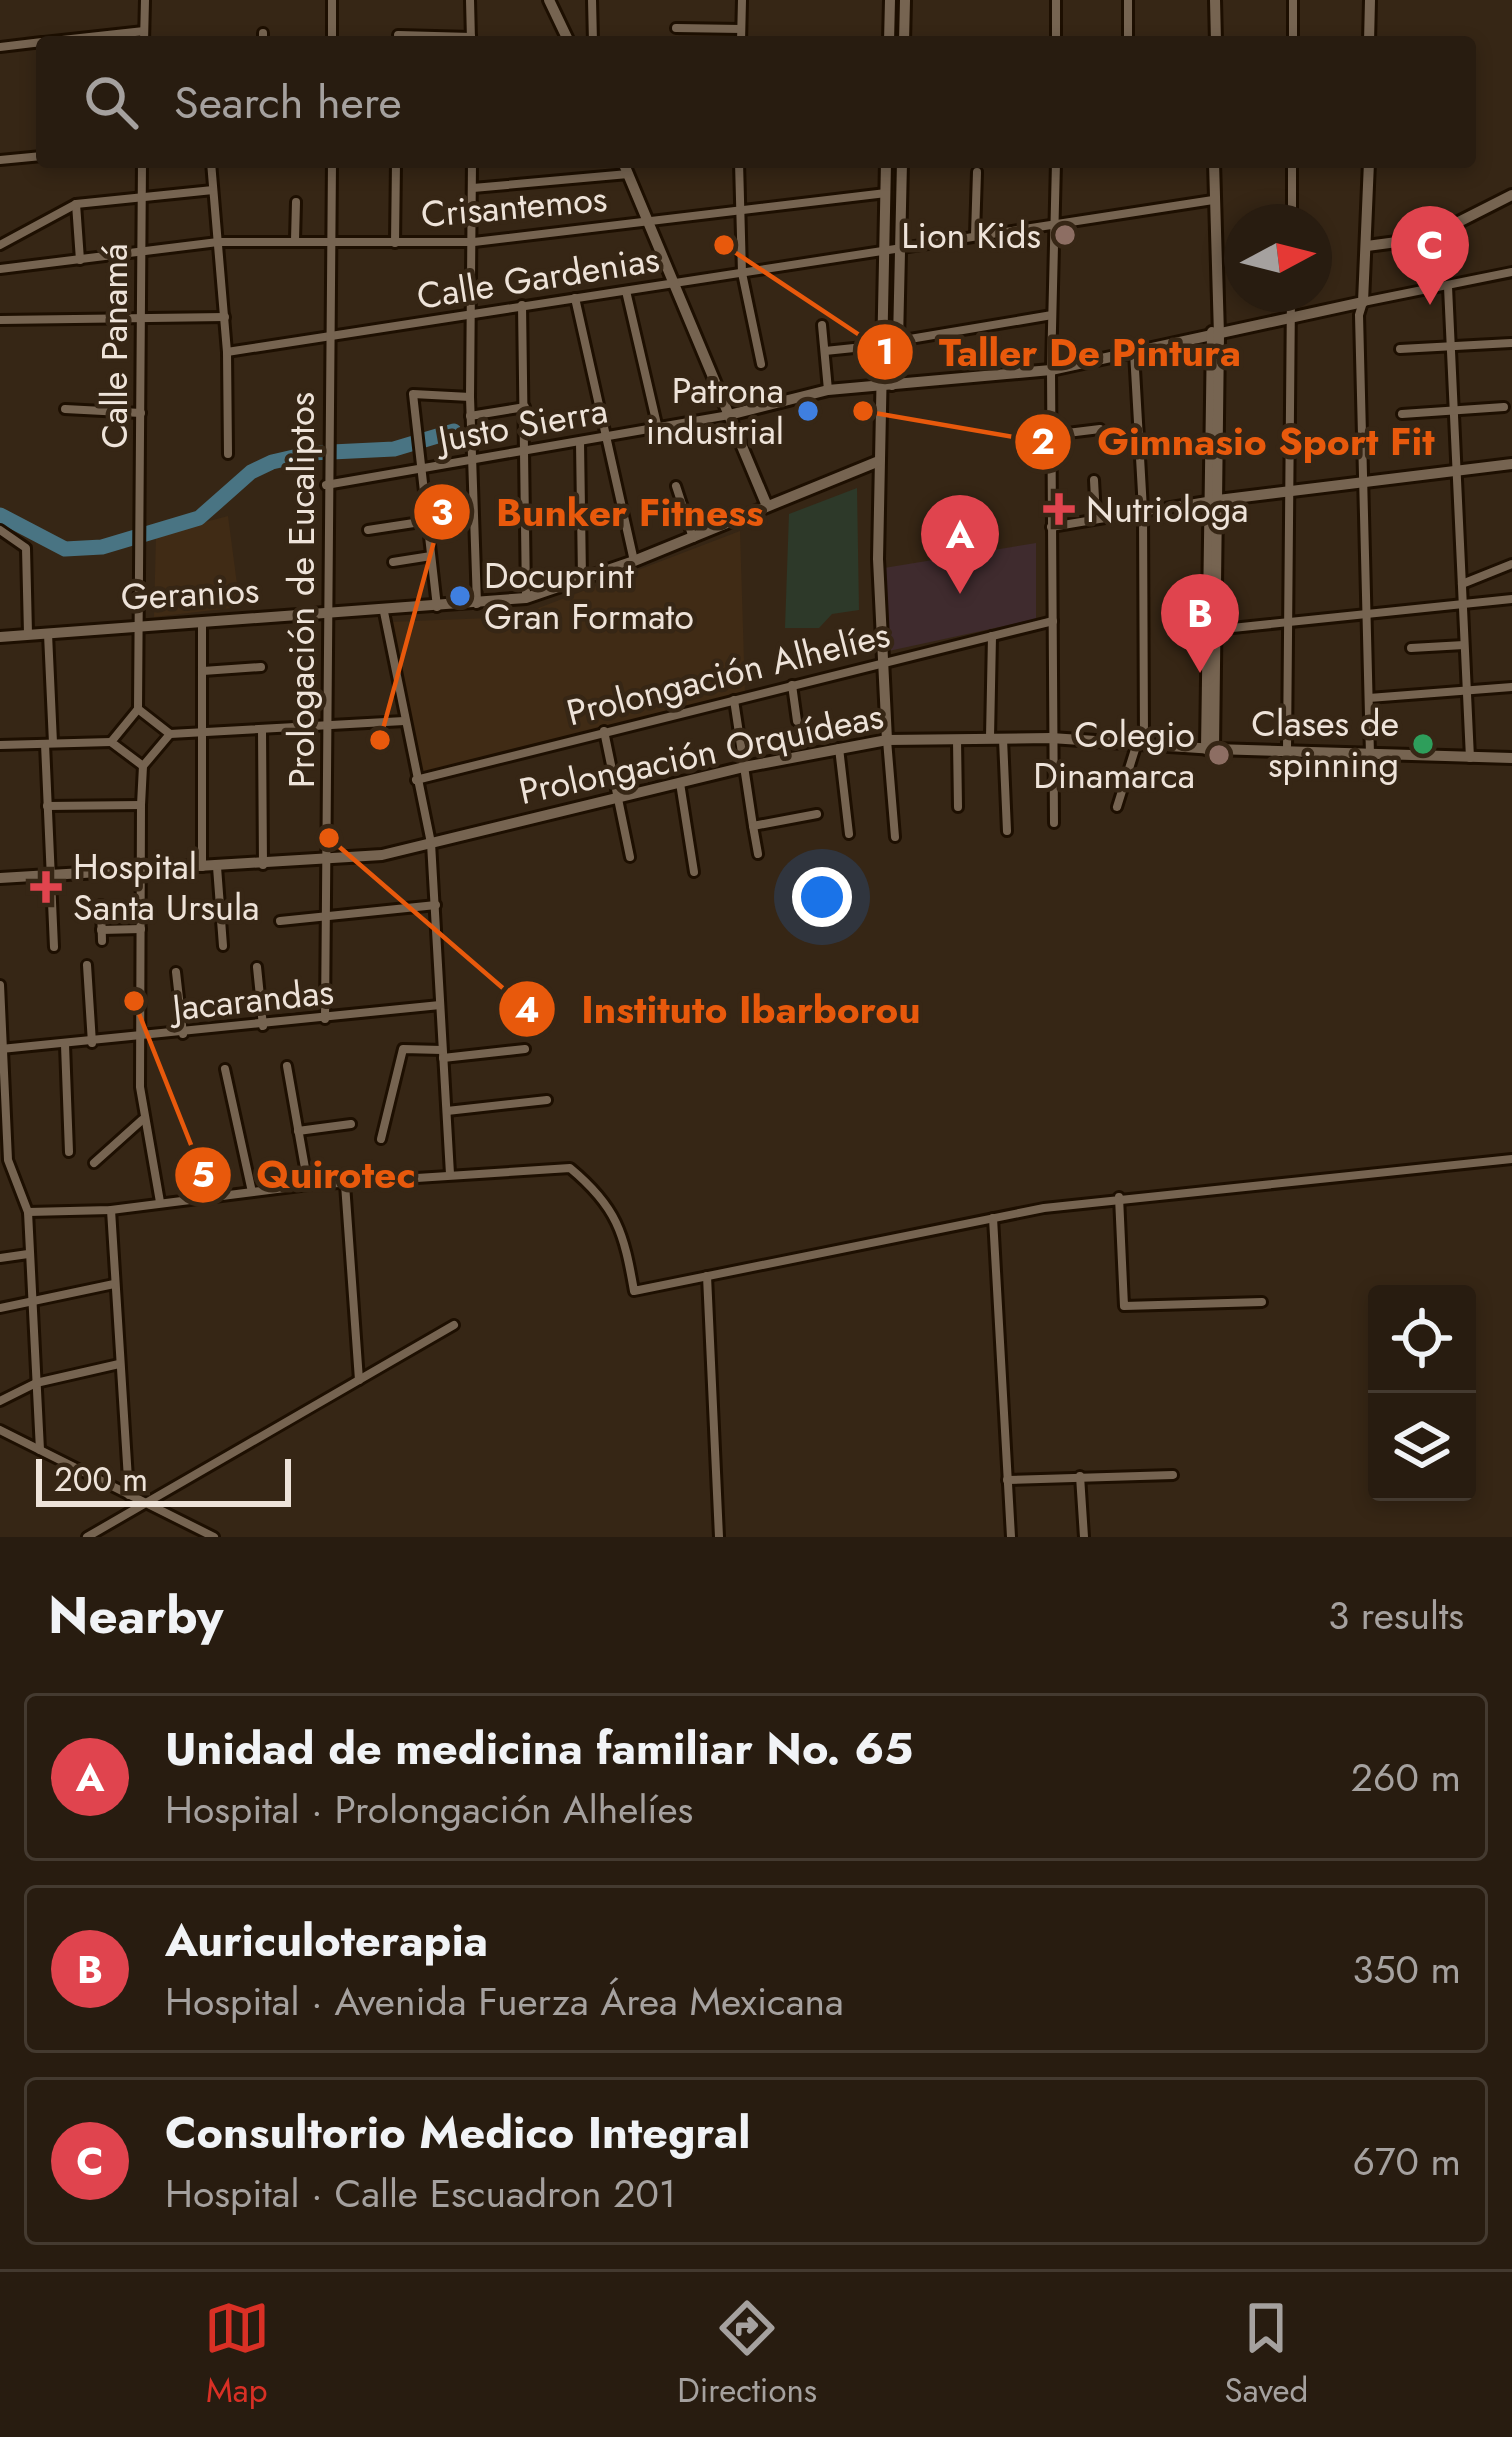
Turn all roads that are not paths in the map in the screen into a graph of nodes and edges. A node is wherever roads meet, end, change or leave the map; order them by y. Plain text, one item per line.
1 (145, 0) edge
2 (332, 0) edge
3 (470, 0) edge
4 (549, 0) edge
5 (592, 0) edge
6 (742, 0) edge
7 (890, 0) edge
8 (905, 0) edge
9 (1057, 0) edge
10 (1129, 0) edge
11 (1216, 0) edge
12 (1293, 0) edge
13 (1370, 0) edge
14 (676, 28) dead end
15 (741, 29) junction
16 (398, 35) dead end
17 (144, 36) edge
18 (332, 36) edge
19 (416, 36) edge
20 (471, 36) edge
21 (566, 36) edge
22 (593, 36) edge
23 (741, 36) edge
24 (889, 36) edge
25 (904, 36) edge
26 (1057, 36) edge
27 (1128, 36) edge
28 (1216, 36) edge
29 (1293, 36) edge
30 (1370, 36) edge
31 (36, 43) edge
32 (0, 47) edge
33 (36, 157) edge
34 (0, 160) edge
35 (142, 168) edge
36 (211, 168) edge
37 (332, 168) edge
38 (396, 168) edge
39 (472, 168) edge
40 (626, 168) edge
41 (739, 168) edge
42 (886, 168) edge
43 (902, 168) edge
44 (1056, 168) edge
45 (1214, 168) edge
46 (1292, 168) edge
47 (1369, 168) edge
48 (976, 172) dead end
49 (472, 188) junction
50 (213, 190) junction
51 (886, 193) junction
52 (141, 194) junction
53 (1512, 195) edge
54 (1213, 200) junction
55 (296, 202) dead end
56 (76, 204) junction
57 (1292, 204) edge
58 (737, 214) junction
59 (648, 221) junction
60 (1055, 223) junction
61 (975, 235) junction
62 (295, 240) junction
63 (330, 241) junction
64 (218, 242) junction
65 (474, 242) junction
66 (395, 243) junction
67 (0, 245) edge
68 (901, 246) junction
69 (1367, 246) junction
70 (886, 248) junction
71 (142, 253) junction
72 (80, 260) junction
73 (0, 268) edge
74 (1512, 272) edge
75 (742, 273) junction
76 (671, 284) junction
77 (1448, 287) junction
78 (626, 291) junction
79 (575, 298) junction
80 (1363, 302) junction
81 (522, 304) junction
82 (1291, 312) edge
83 (472, 313) junction
84 (1052, 315) junction
85 (224, 316) junction
86 (1291, 318) junction
87 (0, 320) edge
88 (142, 320) junction
89 (822, 325) dead end
90 (1215, 332) junction
91 (330, 338) junction
92 (898, 341) junction
93 (1511, 343) edge
94 (883, 345) junction
95 (1451, 348) junction
96 (1400, 349) dead end
97 (824, 351) junction
98 (227, 352) junction
99 (1134, 352) junction
100 (761, 364) dead end
101 (1051, 370) junction
102 (887, 387) junction
103 (828, 390) junction
104 (470, 397) junction
105 (525, 407) junction
106 (1504, 407) dead end
107 (65, 409) dead end
108 (1456, 410) junction
109 (141, 413) junction
110 (1402, 414) dead end
111 (729, 415) junction
112 (470, 416) junction
113 (658, 429) junction
114 (1100, 429) dead end
115 (1051, 435) junction
116 (607, 438) junction
117 (580, 442) junction
118 (524, 452) junction
119 (228, 454) dead end
120 (471, 461) junction
121 (879, 461) junction
122 (1512, 464) edge
123 (420, 469) junction
124 (1458, 472) junction
125 (1094, 480) dead end
126 (326, 485) junction
127 (1365, 485) junction
128 (676, 486) dead end
129 (1291, 491) junction
130 (1212, 501) junction
131 (767, 506) junction
132 (1143, 510) junction
133 (1096, 517) junction
134 (427, 521) junction
135 (1051, 526) junction
136 (0, 530) edge
137 (368, 530) dead end
138 (693, 538) junction
139 (431, 556) junction
140 (634, 561) junction
141 (393, 562) dead end
142 (1512, 565) edge
143 (582, 580) junction
144 (1462, 584) junction
145 (526, 598) junction
146 (1512, 598) edge
147 (1462, 603) junction
148 (477, 604) junction
149 (437, 609) junction
150 (384, 612) junction
151 (1367, 613) junction
152 (328, 615) junction
153 (1290, 619) junction
154 (1053, 621) junction
155 (202, 622) junction
156 (140, 626) junction
157 (1210, 630) junction
158 (48, 632) junction
159 (28, 634) junction
160 (992, 636) junction
161 (0, 637) edge
162 (1464, 645) junction
163 (1411, 648) dead end
164 (880, 663) junction
165 (260, 667) dead end
166 (203, 671) junction
167 (792, 685) junction
168 (1512, 687) edge
169 (1466, 693) junction
170 (1369, 698) junction
171 (734, 700) junction
172 (139, 709) junction
173 (404, 721) junction
174 (797, 722) dead end
175 (328, 726) junction
176 (262, 730) junction
177 (604, 731) junction
178 (204, 733) junction
179 (170, 734) junction
180 (1052, 737) junction
181 (957, 738) junction
182 (997, 738) junction
183 (887, 740) junction
184 (111, 742) junction
185 (1141, 742) junction
186 (49, 744) junction
187 (0, 746) edge
188 (839, 748) junction
189 (1210, 749) junction
190 (1287, 752) junction
191 (1370, 755) junction
192 (1469, 758) junction
193 (1512, 758) edge
194 (143, 766) junction
195 (744, 767) junction
196 (416, 780) junction
197 (680, 783) junction
198 (618, 798) junction
199 (141, 805) junction
200 (47, 806) junction
201 (958, 807) dead end
202 (1117, 807) dead end
203 (817, 814) dead end
204 (1054, 824) dead end
205 (753, 826) junction
206 (1007, 831) dead end
207 (849, 834) dead end
208 (895, 837) dead end
209 (431, 843) junction
210 (758, 854) dead end
211 (630, 857) dead end
212 (326, 860) junction
213 (263, 866) junction
214 (217, 867) junction
215 (202, 868) junction
216 (141, 872) junction
217 (694, 872) dead end
218 (50, 877) junction
219 (0, 878) edge
220 (101, 905) dead end
221 (436, 905) junction
222 (325, 916) junction
223 (280, 921) dead end
224 (141, 929) junction
225 (223, 946) dead end
226 (54, 947) dead end
227 (87, 965) dead end
228 (257, 967) dead end
229 (176, 972) dead end
230 (0, 985) edge
231 (440, 1005) junction
232 (325, 1019) junction
233 (263, 1026) junction
234 (183, 1034) junction
235 (140, 1039) junction
236 (92, 1043) junction
237 (65, 1045) junction
238 (1, 1049) edge
239 (525, 1049) dead end
240 (443, 1054) junction
241 (287, 1066) dead end
242 (225, 1069) dead end
243 (547, 1100) dead end
244 (446, 1111) junction
245 (143, 1119) junction
246 (351, 1124) dead end
247 (298, 1131) junction
248 (381, 1138) dead end
249 (69, 1152) dead end
250 (1512, 1159) edge
251 (4, 1160) edge
252 (94, 1162) dead end
253 (450, 1174) junction
254 (345, 1184) junction
255 (308, 1185) junction
256 (252, 1192) junction
257 (1119, 1197) junction
258 (160, 1202) junction
259 (111, 1210) junction
260 (28, 1212) junction
261 (993, 1218) junction
262 (28, 1254) junction
263 (0, 1258) edge
264 (707, 1276) junction
265 (114, 1284) junction
266 (31, 1301) junction
267 (1262, 1302) dead end
268 (0, 1308) edge
269 (454, 1325) dead end
270 (119, 1364) junction
271 (359, 1380) junction
272 (36, 1383) junction
273 (0, 1401) edge
274 (0, 1430) edge
275 (40, 1450) junction
276 (127, 1475) junction
277 (1173, 1475) dead end
278 (1080, 1476) junction
279 (1007, 1480) junction
280 (112, 1486) junction
281 (129, 1495) junction
282 (145, 1503) junction
283 (87, 1537) edge
284 (214, 1537) edge
285 (719, 1537) edge
286 (1011, 1537) edge
287 (1084, 1537) edge

1 - 17 street
2 - 18 street
3 - 20 street
4 - 21 street
5 - 22 street
6 - 15 street
7 - 24 street
8 - 25 street
9 - 26 street
10 - 27 street
11 - 28 street
12 - 29 street
13 - 30 street
14 - 15 street
15 - 23 street
16 - 19 street
31 - 32 street
33 - 34 street
35 - 52 street, Calle Panamá
36 - 50 street
37 - 63 street, Prologación de Eucaliptos
38 - 66 street
39 - 49 street
40 - 49 street
40 - 59 street
41 - 58 street
42 - 51 street
43 - 68 street
44 - 60 street
45 - 54 street
46 - 57 street
47 - 69 street
48 - 61 street
49 - 65 street
50 - 52 street
50 - 64 street
51 - 58 street, Crisantemos
51 - 70 street
52 - 56 street
52 - 71 street, Calle Panamá
53 - 69 street
54 - 60 street, Calle Gardenias
54 - 90 street
55 - 62 street
56 - 67 street
56 - 72 street
58 - 59 street, Crisantemos
58 - 75 street
59 - 65 street, Crisantemos
59 - 76 street
60 - 61 street, Calle Gardenias
60 - 84 street
61 - 68 street, Calle Gardenias
62 - 63 street, Crisantemos
62 - 64 street, Crisantemos
63 - 66 street, Crisantemos
63 - 91 street, Prologación de Eucaliptos
64 - 71 street, Crisantemos
64 - 85 street
65 - 66 street, Crisantemos
65 - 83 street
68 - 70 street, Calle Gardenias
68 - 92 street
69 - 80 street
70 - 75 street, Calle Gardenias
70 - 94 street
71 - 72 street, Crisantemos
71 - 88 street, Calle Panamá
72 - 73 street, Crisantemos
74 - 77 street
75 - 76 street, Calle Gardenias
75 - 100 street
76 - 78 street, Calle Gardenias
76 - 111 street
77 - 80 street
77 - 95 street
78 - 79 street, Calle Gardenias
78 - 113 street
79 - 81 street, Calle Gardenias
79 - 116 street
80 - 86 street
80 - 127 street
81 - 83 street, Calle Gardenias
81 - 105 street
82 - 86 street
83 - 91 street, Calle Gardenias
83 - 104 street
84 - 92 street
84 - 101 street
85 - 88 street
85 - 98 street
86 - 90 street
86 - 129 street
87 - 88 street
88 - 109 street, Calle Panamá
89 - 97 street
90 - 99 street
90 - 130 street
91 - 98 street, Calle Gardenias
91 - 126 street, Prologación de Eucaliptos
92 - 102 street
93 - 95 street
94 - 97 street
94 - 102 street
95 - 96 street
95 - 108 street
97 - 103 street
98 - 119 street
99 - 101 street
99 - 132 street
101 - 102 street
101 - 115 street
102 - 103 street
102 - 121 street
103 - 111 street
104 - 112 street
104 - 123 street
105 - 112 street
105 - 118 street
106 - 108 street
107 - 109 street
108 - 110 street
108 - 124 street
109 - 156 street, Calle Panamá
111 - 113 street, Justo Sierra
111 - 131 street
112 - 120 street
113 - 116 street, Justo Sierra
114 - 115 street
115 - 135 street
116 - 117 street, Justo Sierra
116 - 140 street
117 - 118 street, Justo Sierra
117 - 143 street
118 - 120 street, Justo Sierra
118 - 145 street
120 - 123 street, Justo Sierra
120 - 148 street
121 - 131 street, Geranios
121 - 164 street
122 - 124 street
123 - 126 street, Justo Sierra
123 - 134 street
124 - 127 street
124 - 144 street
125 - 133 street
126 - 152 street, Prologación de Eucaliptos
127 - 129 street
127 - 151 street
128 - 138 street
129 - 130 street
129 - 153 street
130 - 132 street
130 - 157 street
131 - 138 street, Geranios
132 - 133 street
132 - 185 street
133 - 135 street
134 - 137 street
134 - 139 street
135 - 154 street
136 - 159 street
138 - 140 street, Geranios
139 - 141 street
139 - 149 street
140 - 143 street, Geranios
142 - 144 street
143 - 145 street, Geranios
144 - 147 street
145 - 148 street, Geranios
146 - 147 street
147 - 151 street
147 - 162 street
148 - 149 street, Geranios
149 - 150 street, Geranios
150 - 152 street, Geranios
150 - 173 street
151 - 153 street
151 - 170 street
152 - 155 street, Geranios
152 - 175 street, Prologación de Eucaliptos
153 - 157 street
153 - 190 street
154 - 160 street, Prolongación Alhelíes
154 - 180 street
155 - 156 street, Geranios
155 - 166 street
156 - 158 street, Geranios
156 - 172 street, Calle Panamá
157 - 189 street
158 - 159 street, Geranios
158 - 186 street
159 - 161 street, Geranios
160 - 164 street, Prolongación Alhelíes
160 - 182 street
162 - 163 street
162 - 169 street
164 - 167 street, Prolongación Alhelíes
164 - 183 street
165 - 166 street
166 - 178 street
167 - 171 street, Prolongación Alhelíes
167 - 174 street
168 - 169 street
169 - 170 street
169 - 192 street
170 - 191 street
171 - 177 street, Prolongación Alhelíes
171 - 195 street
172 - 179 street
172 - 184 street
173 - 175 street
173 - 196 street
175 - 176 street
175 - 212 street, Prologación de Eucaliptos
176 - 178 street
176 - 213 street
177 - 196 street, Prolongación Alhelíes
177 - 198 street
178 - 179 street
178 - 215 street
179 - 194 street
180 - 182 street, Prolongación Orquídeas
180 - 185 street, Prolongación Orquídeas
180 - 204 street
181 - 182 street, Prolongación Orquídeas
181 - 183 street, Prolongación Orquídeas
181 - 201 street
182 - 206 street
183 - 188 street, Prolongación Orquídeas
183 - 208 street
184 - 186 street
184 - 194 street
185 - 189 street, Prolongación Orquídeas
185 - 202 street
186 - 187 street
186 - 200 street
188 - 195 street, Prolongación Orquídeas
188 - 207 street
189 - 190 street, Prolongación Orquídeas
190 - 191 street, Prolongación Orquídeas
191 - 192 street, Prolongación Orquídeas
192 - 193 street, Prolongación Orquídeas
194 - 199 street
195 - 197 street, Prolongación Orquídeas
195 - 205 street
196 - 209 street
197 - 198 street, Prolongación Orquídeas
197 - 217 street
198 - 209 street, Prolongación Orquídeas
198 - 211 street
199 - 200 street
199 - 216 street
200 - 218 street
203 - 205 street
205 - 210 street
209 - 212 street, Prolongación Orquídeas
209 - 221 street
212 - 213 street, Prolongación Orquídeas
212 - 222 street, Prologación de Eucaliptos
213 - 214 street, Prolongación Orquídeas
214 - 215 street, Prolongación Orquídeas
214 - 225 street
215 - 216 street, Prolongación Orquídeas
216 - 218 street, Prolongación Orquídeas
216 - 224 street
218 - 219 street, Prolongación Orquídeas
218 - 226 street
220 - 224 street
221 - 222 street
221 - 231 street
222 - 223 street
222 - 232 street, Prologación de Eucaliptos
224 - 235 street
227 - 236 street
228 - 233 street
229 - 234 street
230 - 238 street
231 - 232 street, Jacarandas
231 - 240 street
232 - 233 street, Jacarandas
233 - 234 street, Jacarandas
234 - 235 street, Jacarandas
235 - 236 street, Jacarandas
235 - 245 street
236 - 237 street, Jacarandas
237 - 238 street, Jacarandas
237 - 249 street
238 - 251 street
239 - 240 street
240 - 244 street
240 - 248 street
241 - 247 street
242 - 256 street
243 - 244 street
244 - 253 street
245 - 252 street
245 - 258 street
246 - 247 street
247 - 255 street
250 - 257 street
251 - 260 street
253 - 254 street
253 - 264 street
254 - 255 street
254 - 271 street
255 - 256 street
256 - 258 street
257 - 261 street
257 - 267 street
258 - 259 street
259 - 260 street
259 - 265 street
260 - 262 street
261 - 264 street
261 - 279 street
262 - 263 street
262 - 266 street
264 - 285 street
265 - 266 street
265 - 270 street
266 - 268 street
266 - 272 street
269 - 271 street
270 - 272 street
270 - 276 street
271 - 282 street
272 - 273 street
272 - 275 street
274 - 275 street
275 - 280 street
276 - 280 street
276 - 281 street
277 - 278 street
278 - 279 street
278 - 287 street
279 - 286 street
280 - 281 street
281 - 282 street
282 - 283 street
282 - 284 street

